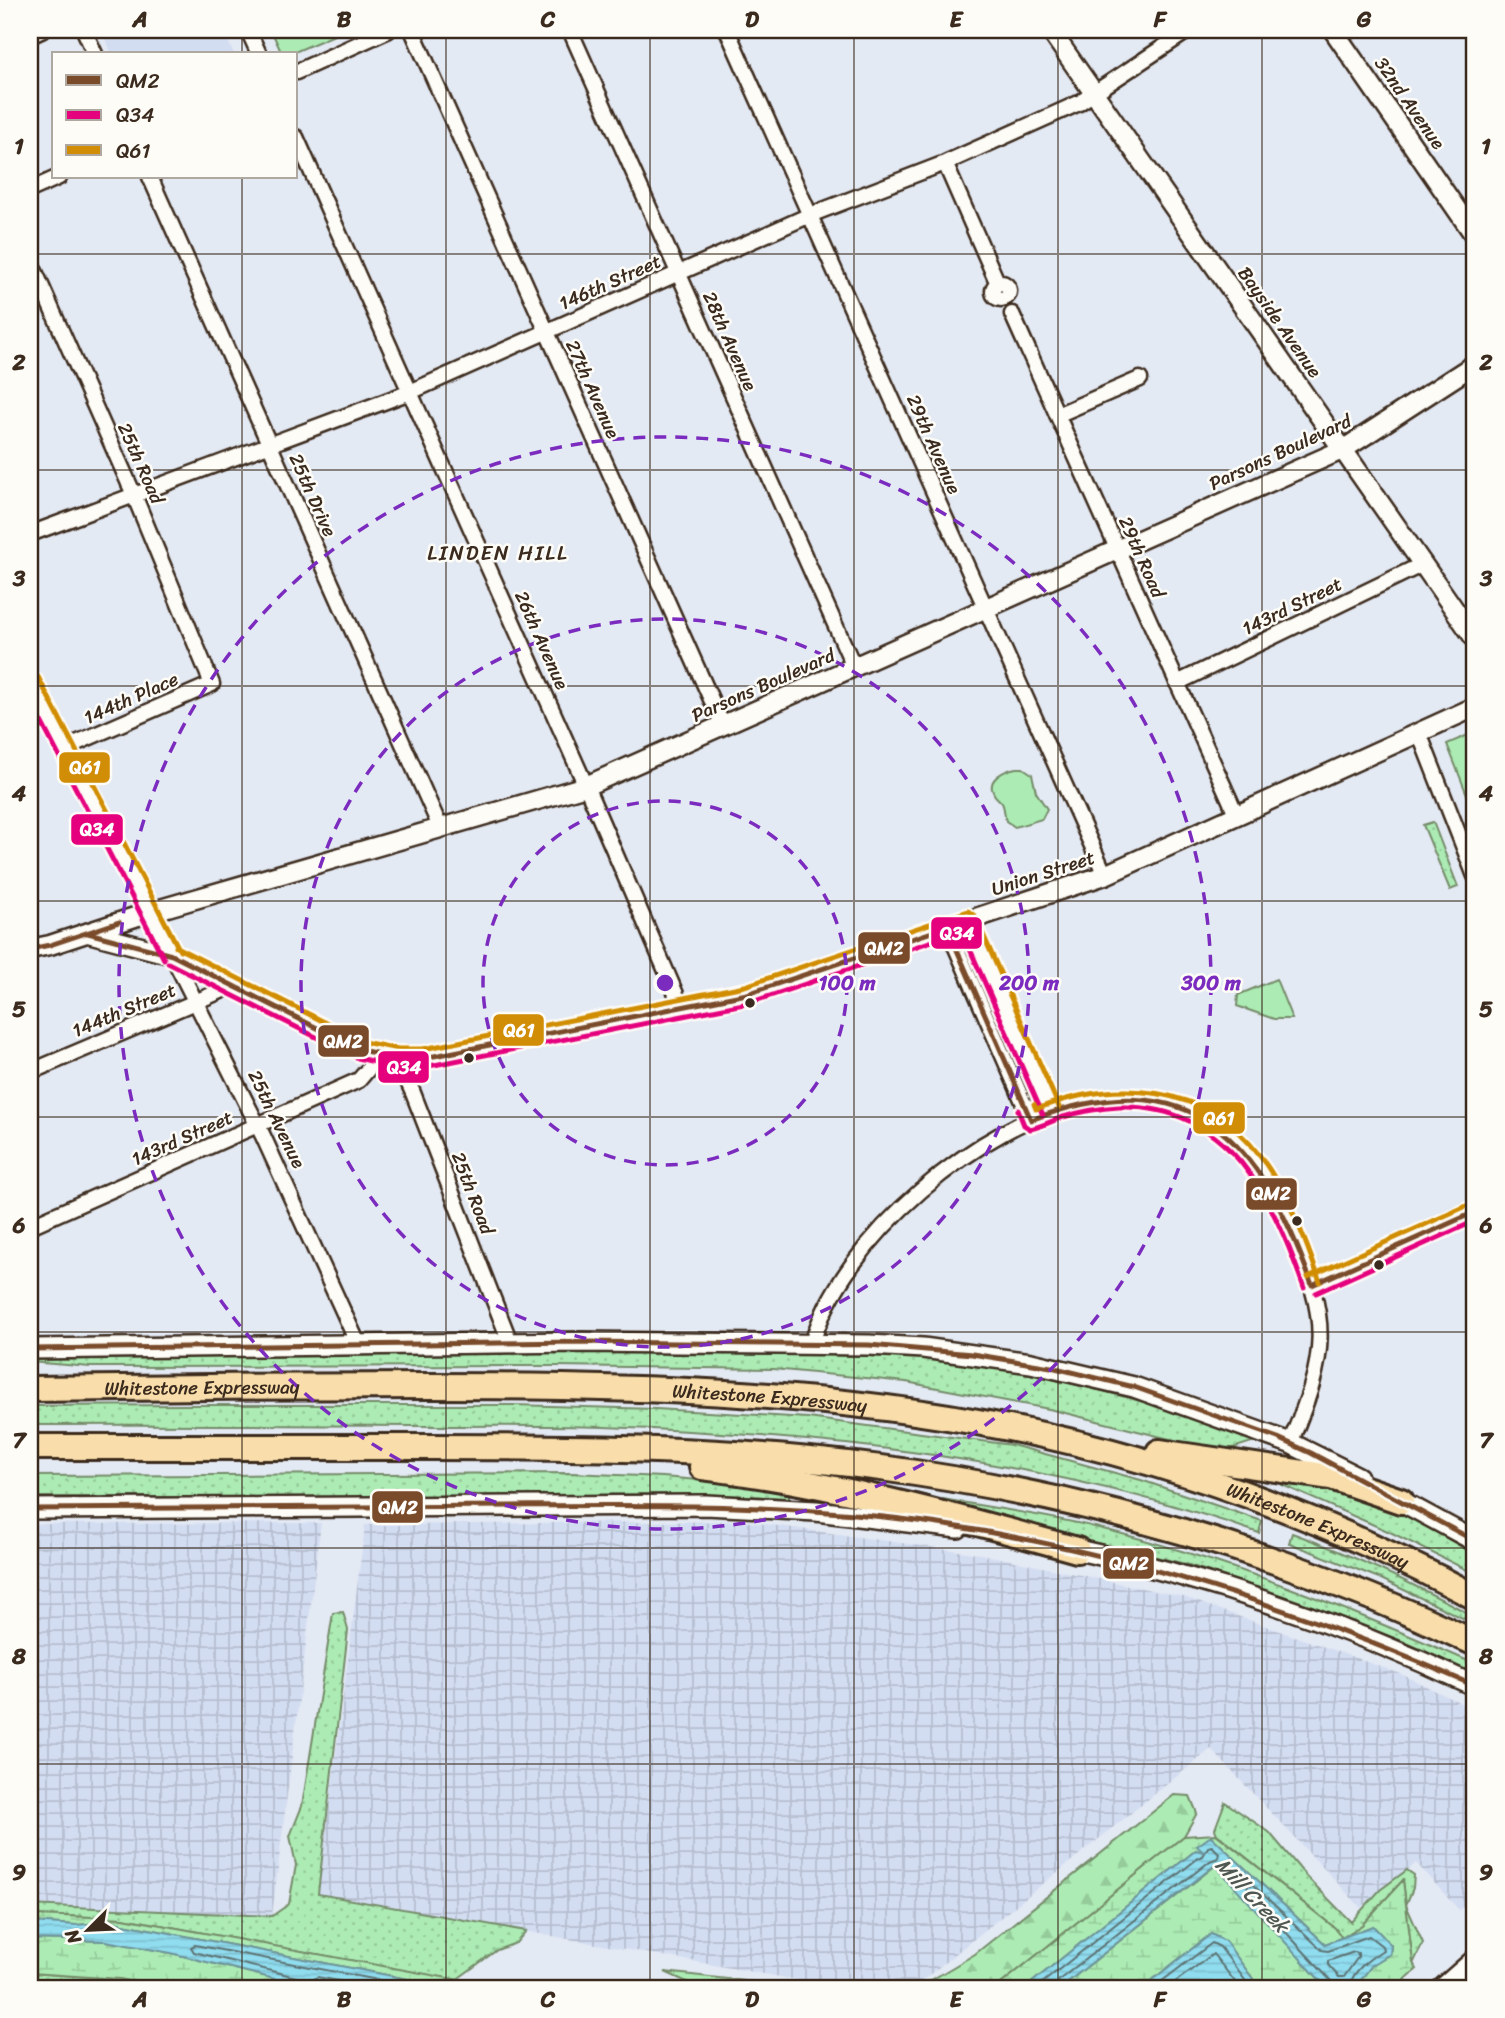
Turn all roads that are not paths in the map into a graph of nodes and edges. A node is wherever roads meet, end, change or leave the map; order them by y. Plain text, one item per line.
1 (43, 30) edge
2 (84, 30) edge
3 (248, 30) edge
4 (389, 30) edge
5 (412, 30) edge
6 (570, 30) edge
7 (727, 30) edge
8 (1050, 30) edge
9 (1189, 30) edge
10 (1334, 30) edge
11 (30, 36) edge
12 (94, 52) edge
13 (258, 52) edge
14 (298, 71) edge
15 (1094, 93) junction
16 (298, 141) edge
17 (945, 163) junction
18 (58, 178) edge
19 (150, 178) edge
20 (30, 190) edge
21 (810, 215) junction
22 (1475, 236) edge
23 (30, 260) edge
24 (678, 273) junction
25 (998, 284) dead end
26 (1012, 314) dead end
27 (547, 332) junction
28 (1475, 364) edge
29 (1140, 379) dead end
30 (410, 392) junction
31 (1057, 415) junction
32 (269, 444) junction
33 (1344, 449) junction
34 (134, 495) junction
35 (30, 534) edge
36 (1118, 549) junction
37 (1423, 564) junction
38 (986, 608) junction
39 (1472, 628) edge
40 (854, 667) junction
41 (30, 681) edge
42 (1177, 683) junction
43 (212, 684) joint
44 (1475, 707) edge
45 (723, 726) junction
46 (1419, 733) junction
47 (65, 748) junction
48 (586, 786) junction
49 (1237, 816) junction
50 (441, 829) junction
51 (1105, 875) junction
52 (1475, 876) edge
53 (150, 912) junction
54 (967, 920) junction
55 (947, 927) junction
56 (88, 933) junction
57 (30, 949) edge
58 (172, 954) junction
59 (234, 985) junction
60 (195, 1000) junction
61 (682, 1008) junction
62 (389, 1057) junction
63 (30, 1072) edge
64 (1051, 1111) junction
65 (1031, 1119) junction
66 (258, 1126) junction
67 (1475, 1212) edge
68 (30, 1226) edge
69 (1312, 1285) junction
70 (510, 1342) junction
71 (813, 1344) junction
72 (359, 1346) junction
73 (30, 1349) edge
74 (30, 1381) edge
75 (194, 1386) junction
76 (30, 1389) edge
77 (1012, 1428) junction
78 (1290, 1443) junction
79 (30, 1447) edge
80 (196, 1447) junction
81 (528, 1447) junction
82 (30, 1455) edge
83 (1401, 1500) junction
84 (30, 1509) edge
85 (1473, 1538) edge
86 (1077, 1550) junction
87 (1475, 1597) edge
88 (1475, 1643) edge
89 (1475, 1685) edge
90 (1475, 1959) edge
91 (1442, 1988) edge

1 - 11 street
2 - 12 street
3 - 13 street
4 - 14 street
5 - 27 street, 27th Avenue
6 - 24 street, 28th Avenue
7 - 21 street, 29th Avenue
8 - 15 street, Bayside Avenue
9 - 15 street, 146th Street
10 - 22 street, 32nd Avenue
15 - 17 street, 146th Street
15 - 33 street, Bayside Avenue
16 - 30 street, 26th Avenue
17 - 21 street, 146th Street
17 - 25 street
18 - 20 street
19 - 32 street, 25th Drive
21 - 24 street, 146th Street
21 - 38 street, 29th Avenue
23 - 34 street, 25th Road
24 - 27 street, 146th Street
24 - 40 street, 28th Avenue
26 - 31 street, 29th Road
27 - 30 street, 146th Street
27 - 45 street, 27th Avenue
28 - 33 street, Parsons Boulevard
29 - 31 street
30 - 32 street, 146th Street
30 - 48 street, 26th Avenue
31 - 36 street, 29th Road
32 - 34 street, 146th Street
32 - 50 street, 25th Drive
33 - 36 street, Parsons Boulevard
33 - 37 street, Bayside Avenue
34 - 35 street, 146th Street
34 - 43 street, 25th Road
36 - 38 street, Parsons Boulevard
36 - 42 street, 29th Road
37 - 39 street, Bayside Avenue
37 - 42 street, 143rd Street
38 - 40 street, Parsons Boulevard
38 - 51 street, 29th Avenue
40 - 45 street, Parsons Boulevard
41 - 47 street, 25th Avenue
42 - 49 street, 29th Road
43 - 47 street, 144th Place
44 - 46 street, Union Street
45 - 48 street, Parsons Boulevard
46 - 49 street, Union Street
46 - 52 street
47 - 53 street, 25th Avenue
48 - 50 street, Parsons Boulevard
48 - 61 street, 26th Avenue
49 - 51 street, Union Street
50 - 53 street, Parsons Boulevard
51 - 54 street, Union Street
53 - 56 street, Parsons Boulevard
53 - 58 street, 25th Avenue
54 - 55 street, Union Street
54 - 64 street
55 - 61 street, Union Street
55 - 65 street
56 - 57 street, Parsons Boulevard
56 - 58 street
58 - 59 street
58 - 60 street, 25th Avenue
59 - 60 street, 144th Street
59 - 62 street
60 - 63 street, 144th Street
60 - 66 street, 25th Avenue
61 - 62 street, Union Street
62 - 66 street, 143rd Street
62 - 70 street, 25th Road
64 - 65 street
64 - 69 street
65 - 71 street
66 - 68 street, 143rd Street
66 - 72 street, 25th Avenue
67 - 69 street
69 - 78 street
70 - 71 main road
70 - 72 main road
71 - 78 main road
72 - 73 main road
74 - 75 highway
75 - 76 highway, Whitestone Expressway
75 - 77 highway, Whitestone Expressway
77 - 83 highway
77 - 87 highway, Whitestone Expressway
78 - 83 main road
79 - 80 highway
80 - 81 highway
80 - 82 highway
81 - 86 highway
81 - 88 highway
83 - 85 main road
84 - 86 main road
86 - 89 main road
90 - 91 street

